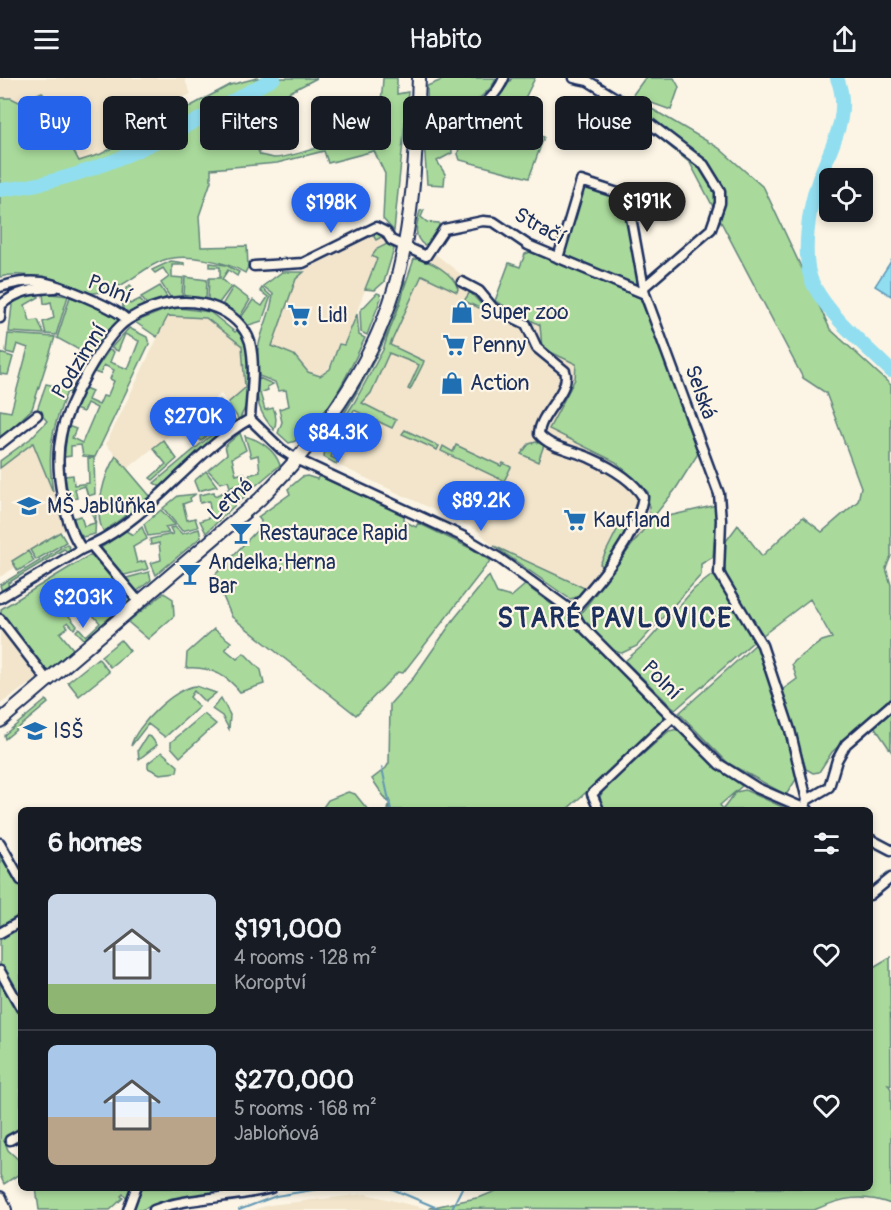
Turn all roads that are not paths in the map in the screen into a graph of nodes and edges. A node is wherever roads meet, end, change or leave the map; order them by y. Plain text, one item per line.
1 (418, 78) edge
2 (504, 78) edge
3 (574, 78) edge
4 (418, 96) edge
5 (492, 96) edge
6 (414, 150) edge
7 (404, 245) junction
8 (558, 258) junction
9 (254, 266) dead end
10 (462, 282) dead end
11 (0, 287) edge
12 (56, 288) junction
13 (645, 291) junction
14 (0, 318) edge
15 (127, 320) junction
16 (37, 415) dead end
17 (250, 419) junction
18 (0, 444) edge
19 (298, 460) junction
20 (91, 545) junction
21 (82, 549) junction
22 (0, 598) edge
23 (139, 602) junction
24 (572, 611) junction
25 (0, 619) edge
26 (47, 680) junction
27 (891, 705) edge
28 (673, 717) junction
29 (0, 721) edge
30 (807, 806) edge
31 (598, 807) edge
32 (873, 841) edge
33 (1, 846) edge
34 (891, 850) edge
35 (18, 875) edge
36 (891, 878) edge
37 (873, 893) edge
38 (18, 923) edge
39 (0, 933) edge
40 (0, 971) edge
41 (18, 1003) edge
42 (135, 1191) edge
43 (261, 1191) edge
44 (0, 1198) edge
45 (5, 1210) edge
46 (128, 1210) edge
47 (154, 1210) edge

1 - 4 street, Letná
2 - 5 street
3 - 13 street
6 - 7 street, Letná
7 - 8 street, Stračí
7 - 9 street
7 - 19 street, Letná
8 - 13 street, Stračí
8 - 13 street, Selská
10 - 24 street
11 - 12 street, Polní
12 - 14 street
12 - 15 street, Polní
13 - 30 street, Selská
15 - 17 street, Polní
15 - 21 street, Podzimní
16 - 18 street
17 - 19 street, Polní
17 - 20 street
19 - 23 street, Letná
19 - 24 street, Polní
20 - 21 street
20 - 23 street
21 - 22 street
23 - 26 street, Letná
24 - 28 street, Polní
25 - 26 street
26 - 29 street, Letná
27 - 30 street
28 - 30 street, Polní
28 - 31 street
32 - 34 street
33 - 35 street
36 - 37 street
38 - 39 street
40 - 41 street
42 - 46 street
43 - 47 street
44 - 45 street

